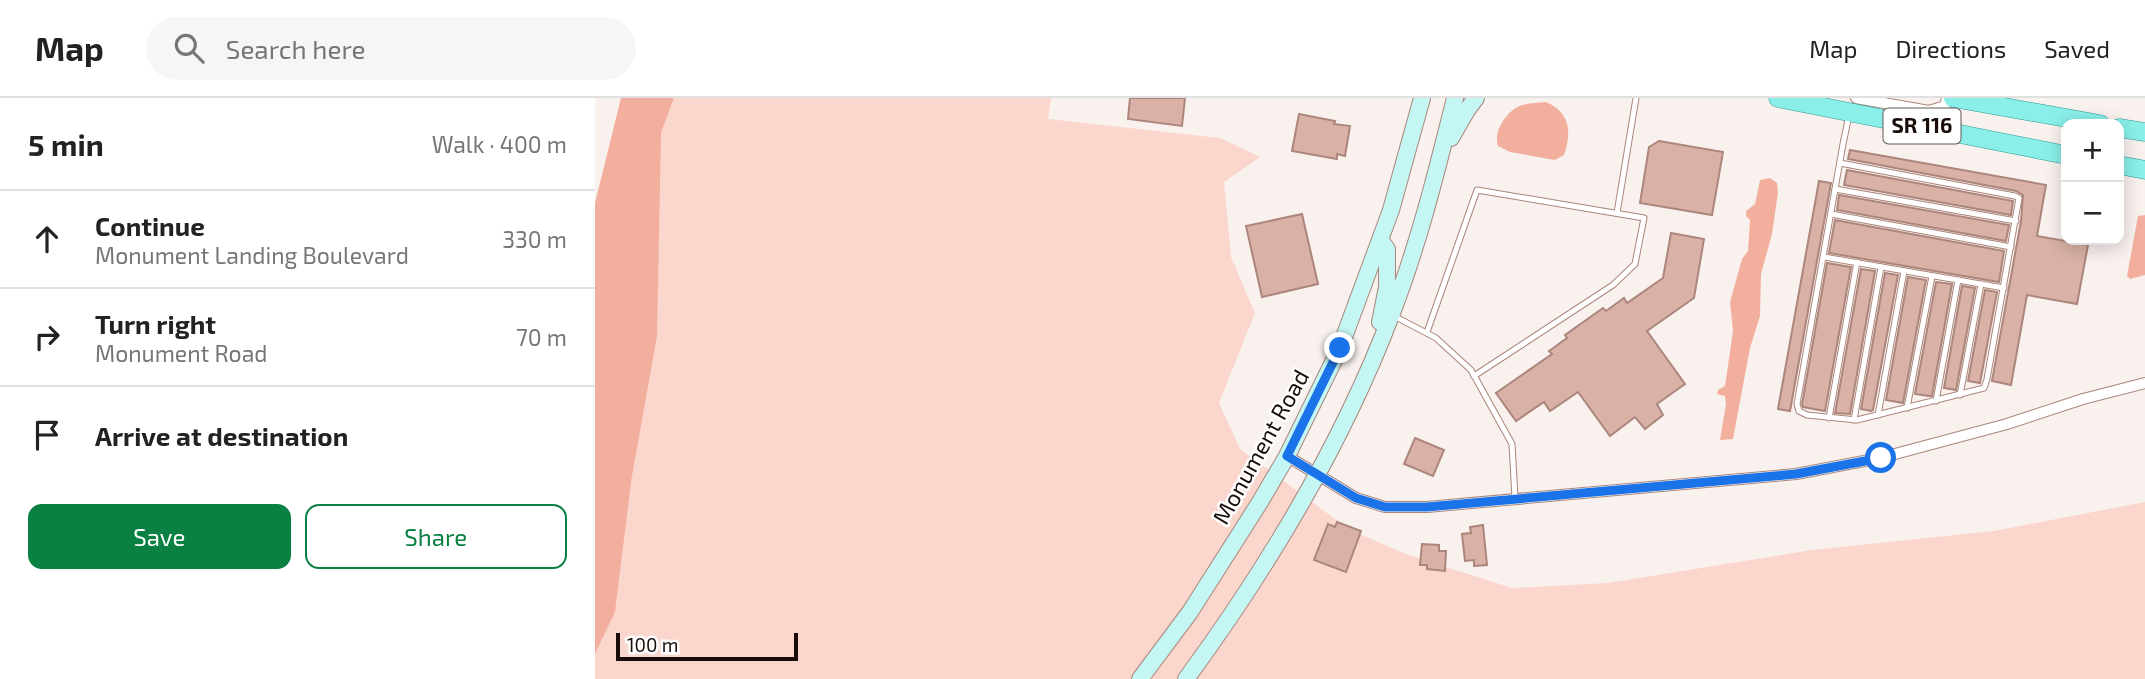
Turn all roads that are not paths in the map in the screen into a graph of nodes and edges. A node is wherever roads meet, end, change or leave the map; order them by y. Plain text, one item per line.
1 (1422, 98) edge
2 (1455, 98) edge
3 (1476, 98) edge
4 (1636, 98) edge
5 (1778, 98) edge
6 (1947, 98) edge
7 (1953, 98) edge
8 (1853, 105) edge
9 (2072, 119) edge
10 (2124, 129) edge
11 (2145, 132) edge
12 (2061, 154) edge
13 (1440, 158) junction
14 (1840, 163) junction
15 (2124, 166) edge
16 (2145, 170) edge
17 (1835, 190) junction
18 (1617, 213) junction
19 (1831, 214) junction
20 (2016, 221) junction
21 (1380, 240) junction
22 (2011, 247) junction
23 (1823, 257) junction
24 (1857, 262) junction
25 (1881, 267) junction
26 (1904, 271) junction
27 (1931, 276) junction
28 (1958, 280) junction
29 (1981, 284) junction
30 (2004, 288) junction
31 (1391, 315) junction
32 (1427, 332) junction
33 (1372, 362) junction
34 (1474, 376) junction
35 (2145, 383) edge
36 (1960, 395) junction
37 (1936, 401) junction
38 (1907, 408) junction
39 (1878, 415) junction
40 (1829, 418) junction
41 (1853, 420) junction
42 (1287, 456) junction
43 (1318, 474) junction
44 (1515, 498) junction
45 (1140, 679) edge
46 (1186, 679) edge

1 - 21 main road, Monument Road
2 - 13 main road
3 - 13 main road
4 - 18 lane
5 - 8 main road, SR 116
6 - 8 street
7 - 9 main road, SR 116
8 - 12 main road, SR 116
8 - 14 lane
10 - 11 main road
13 - 31 main road
14 - 17 lane
14 - 20 lane
15 - 16 main road
17 - 19 lane
17 - 20 lane
18 - 32 lane
18 - 34 lane
19 - 22 lane
19 - 23 lane
20 - 22 lane
21 - 33 main road
21 - 42 main road, Monument Road
22 - 30 lane
23 - 24 lane
23 - 40 lane
24 - 25 lane
24 - 40 lane
25 - 26 lane
25 - 41 lane
26 - 27 lane
26 - 39 lane
27 - 28 lane
27 - 38 lane
28 - 29 lane
28 - 37 lane
29 - 30 lane
29 - 36 lane
30 - 36 lane
31 - 32 lane
31 - 33 main road
32 - 34 lane
33 - 43 main road
34 - 44 lane
35 - 44 street
36 - 37 lane
37 - 38 lane
38 - 39 lane
39 - 41 lane
40 - 41 lane
42 - 43 street
42 - 45 main road, Monument Road
43 - 44 street
43 - 46 main road

